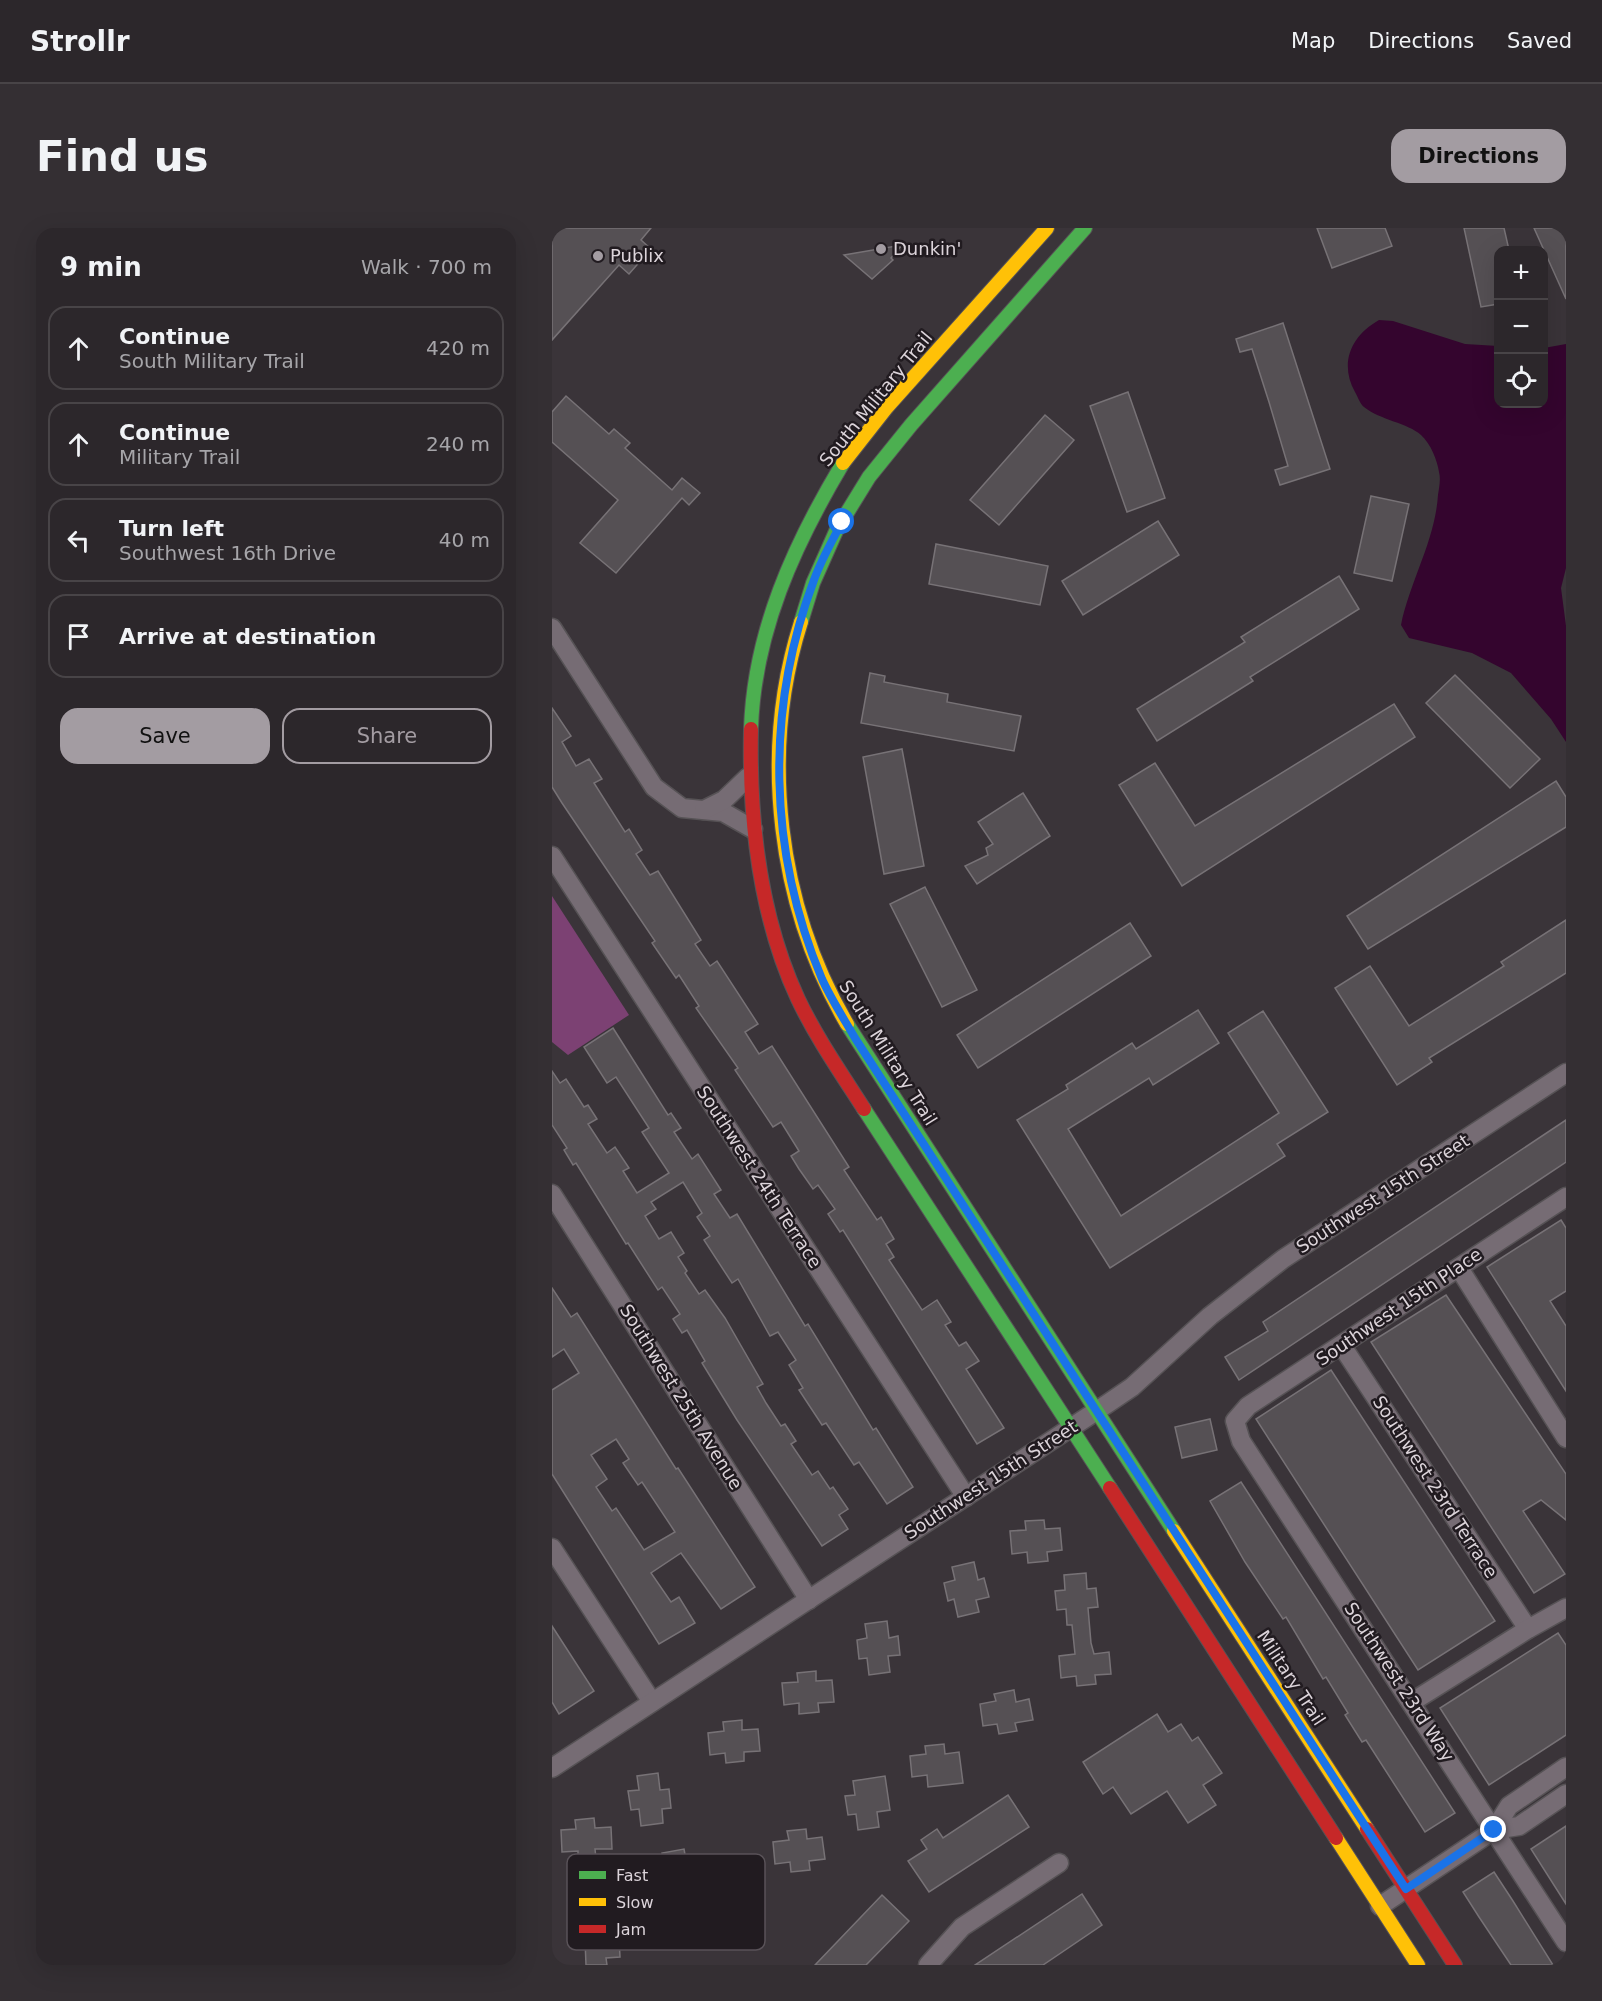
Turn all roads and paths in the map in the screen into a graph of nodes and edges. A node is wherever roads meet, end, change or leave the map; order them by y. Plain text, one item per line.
1 (1047, 228) edge
2 (1085, 228) edge
3 (552, 628) edge
4 (748, 777) junction
5 (704, 810) junction
6 (753, 829) junction
7 (552, 856) edge
8 (1566, 1073) edge
9 (552, 1194) edge
10 (1566, 1197) edge
11 (1459, 1268) junction
12 (1342, 1346) junction
13 (1097, 1411) junction
14 (1235, 1421) joint
15 (1070, 1429) junction
16 (1566, 1438) edge
17 (966, 1497) junction
18 (552, 1548) edge
19 (809, 1600) junction
20 (1566, 1608) edge
21 (1527, 1629) junction
22 (652, 1702) junction
23 (1412, 1702) junction
24 (1566, 1767) edge
25 (552, 1768) edge
26 (1566, 1794) edge
27 (1494, 1830) junction
28 (1059, 1863) dead end
29 (1406, 1889) junction
30 (1380, 1906) junction
31 (1566, 1942) edge
32 (928, 1965) edge
33 (1419, 1965) edge
34 (1455, 1965) edge

1 - 4 street, South Military Trail
2 - 13 street, South Military Trail
3 - 5 street
4 - 5 street
4 - 6 street, South Military Trail
5 - 6 street
6 - 15 street, South Military Trail
7 - 17 street, Southwest 24th Terrace
8 - 13 street, Southwest 15th Street
9 - 19 street, Southwest 25th Avenue
10 - 11 street, Southwest 15th Place
11 - 12 street, Southwest 15th Place
11 - 16 street
12 - 14 street, Southwest 15th Place
12 - 21 street, Southwest 23rd Terrace
13 - 15 street, Southwest 15th Street
13 - 29 street, Military Trail
14 - 23 street, Southwest 23rd Way
15 - 17 street, Southwest 15th Street
15 - 30 street
17 - 19 street, Southwest 15th Street
18 - 22 street
19 - 22 street, Southwest 15th Street
20 - 21 street
21 - 23 street
22 - 25 street, Southwest 15th Street
23 - 27 street, Southwest 23rd Way
24 - 27 street
26 - 27 street
27 - 29 street
27 - 31 street, Southwest 23rd Way
28 - 32 street
29 - 30 street
29 - 34 street, Military Trail
30 - 33 street

